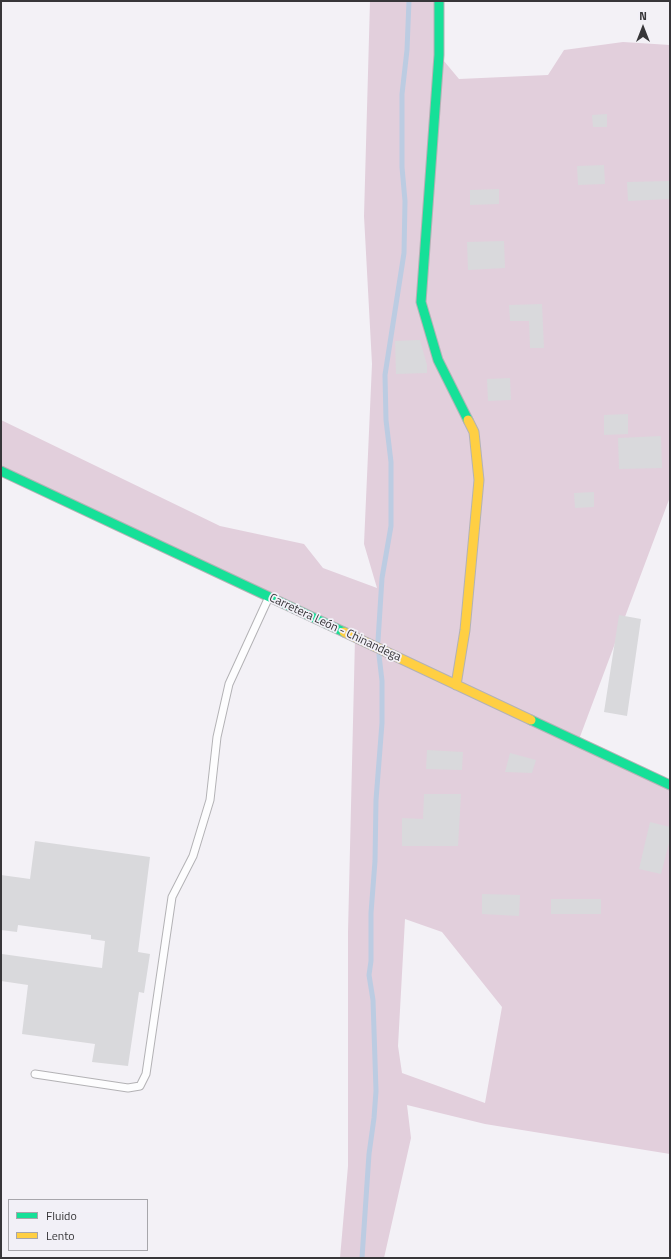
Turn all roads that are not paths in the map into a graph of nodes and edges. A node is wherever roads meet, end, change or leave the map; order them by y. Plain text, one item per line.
1 (439, 1) edge
2 (1, 471) edge
3 (269, 597) junction
4 (456, 685) junction
5 (670, 785) edge
6 (35, 1074) dead end

1 - 4 main road
2 - 3 main road, Carretera León - Chinandega
3 - 4 main road, Carretera León - Chinandega
3 - 6 lane
4 - 5 main road, Carretera León - Chinandega

